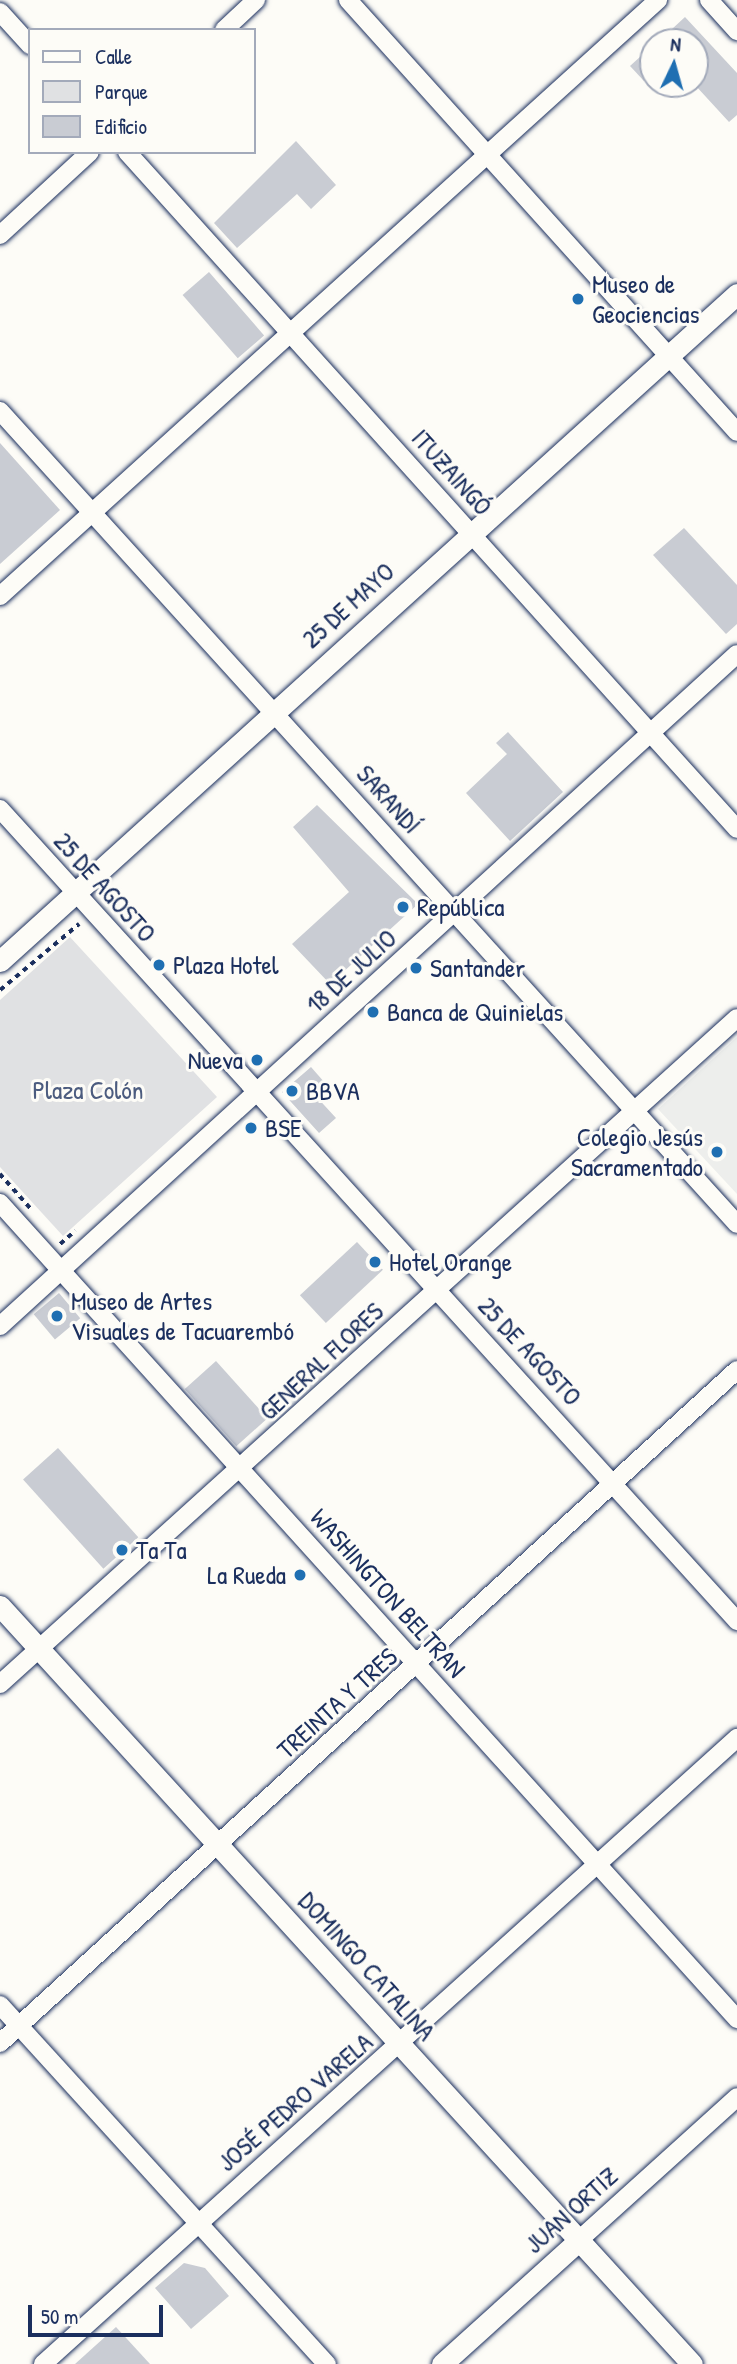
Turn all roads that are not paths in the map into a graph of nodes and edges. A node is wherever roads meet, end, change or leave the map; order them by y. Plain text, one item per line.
1 (256, 0) edge
2 (348, 0) edge
3 (658, 0) edge
4 (709, 0) edge
5 (0, 12) edge
6 (226, 28) edge
7 (737, 31) edge
8 (28, 42) edge
9 (88, 154) edge
10 (129, 154) edge
11 (489, 154) junction
12 (0, 235) edge
13 (737, 294) edge
14 (291, 334) junction
15 (668, 356) junction
16 (0, 411) edge
17 (737, 432) edge
18 (91, 511) junction
19 (471, 531) junction
20 (0, 596) edge
21 (737, 654) edge
22 (274, 711) junction
23 (651, 733) junction
24 (0, 809) edge
25 (737, 829) edge
26 (74, 893) junction
27 (456, 912) junction
28 (0, 961) edge
29 (737, 1018) edge
30 (256, 1092) junction
31 (637, 1111) junction
32 (0, 1203) edge
33 (737, 1224) edge
34 (61, 1270) junction
35 (438, 1289) junction
36 (0, 1326) edge
37 (737, 1370) edge
38 (243, 1469) junction
39 (617, 1485) junction
40 (0, 1606) edge
41 (737, 1621) edge
42 (39, 1649) junction
43 (416, 1666) junction
44 (0, 1684) edge
45 (737, 1738) edge
46 (221, 1844) junction
47 (600, 1866) junction
48 (0, 2005) edge
49 (737, 2019) edge
50 (19, 2026) junction
51 (0, 2043) edge
52 (400, 2046) junction
53 (737, 2097) edge
54 (199, 2222) junction
55 (579, 2240) junction
56 (43, 2364) edge
57 (327, 2364) edge
58 (442, 2364) edge
59 (692, 2364) edge

1 - 6 street
2 - 11 street
3 - 11 street
4 - 7 street
5 - 8 street
9 - 12 street
10 - 14 street, ITUZAINGÓ
11 - 14 street
11 - 15 street
13 - 15 street, 25 DE MAYO
14 - 18 street
14 - 19 street, ITUZAINGÓ
15 - 17 street
15 - 19 street, 25 DE MAYO
16 - 18 street, SARANDÍ
18 - 20 street
18 - 22 street, SARANDÍ
19 - 22 street, 25 DE MAYO
19 - 23 street, ITUZAINGÓ
21 - 23 street, 18 DE JULIO
22 - 26 street, 25 DE MAYO
22 - 27 street, SARANDÍ
23 - 25 street, ITUZAINGÓ
23 - 27 street, 18 DE JULIO
24 - 26 street, 25 DE AGOSTO
26 - 28 street, 25 DE MAYO
26 - 30 street, 25 DE AGOSTO
27 - 30 street, 18 DE JULIO
27 - 31 street, SARANDÍ
29 - 31 street, GENERAL FLORES
30 - 34 street, 18 DE JULIO
30 - 35 street, 25 DE AGOSTO
31 - 33 street, SARANDÍ
31 - 35 street, GENERAL FLORES
32 - 34 street, WASHINGTON BELTRAN
34 - 36 street, 18 DE JULIO
34 - 38 street, WASHINGTON BELTRAN
35 - 38 street, GENERAL FLORES
35 - 39 street, 25 DE AGOSTO
37 - 39 street, TREINTA Y TRES
38 - 42 street, GENERAL FLORES
38 - 43 street, WASHINGTON BELTRAN
39 - 41 street, 25 DE AGOSTO
39 - 43 street, TREINTA Y TRES
40 - 42 street, DOMINGO CATALINA
42 - 44 street, GENERAL FLORES
42 - 46 street, DOMINGO CATALINA
43 - 46 street, TREINTA Y TRES
43 - 47 street, WASHINGTON BELTRAN
45 - 47 street, JOSÉ PEDRO VARELA
46 - 50 street, TREINTA Y TRES
46 - 52 street, DOMINGO CATALINA
47 - 49 street, WASHINGTON BELTRAN
47 - 52 street, JOSÉ PEDRO VARELA
48 - 50 street
50 - 51 street, TREINTA Y TRES
50 - 54 street
52 - 54 street, JOSÉ PEDRO VARELA
52 - 55 street, DOMINGO CATALINA
53 - 55 street, JUAN ORTIZ
54 - 56 street, JOSÉ PEDRO VARELA
54 - 57 street
55 - 58 street, JUAN ORTIZ
55 - 59 street, DOMINGO CATALINA

